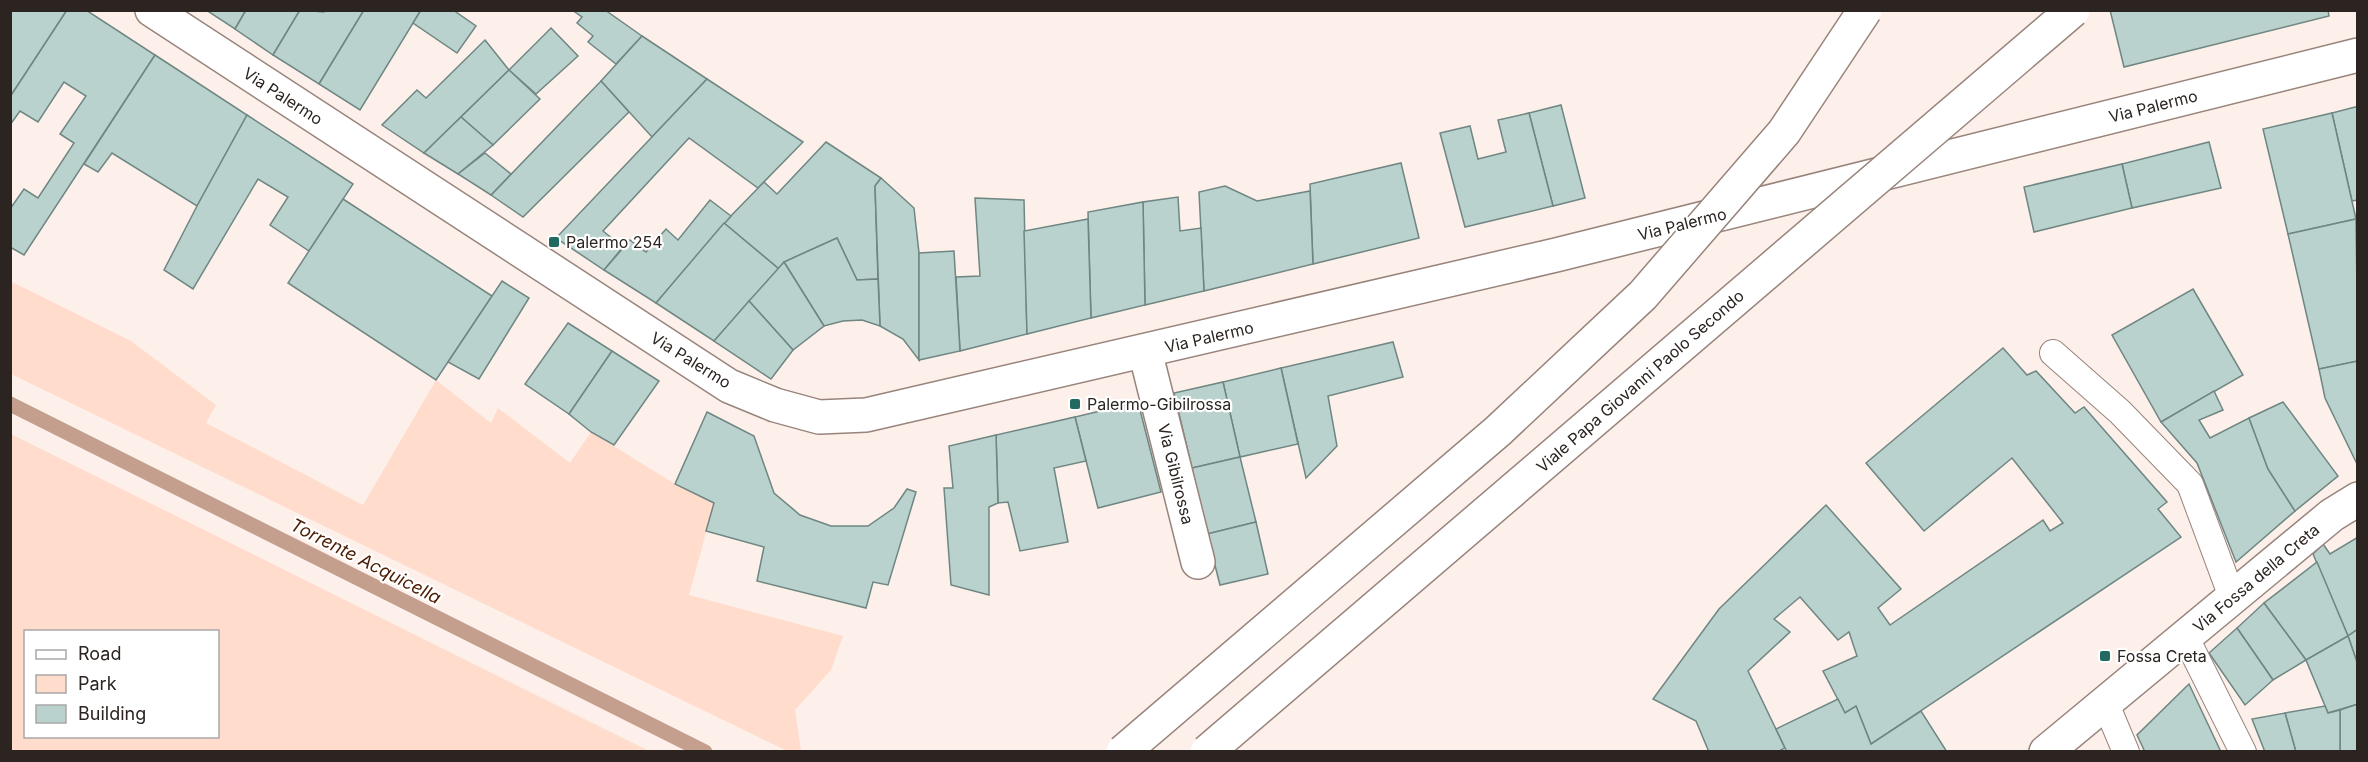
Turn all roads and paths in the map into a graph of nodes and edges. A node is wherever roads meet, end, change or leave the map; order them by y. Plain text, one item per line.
1 (152, 10) edge
2 (1865, 10) edge
3 (2073, 10) edge
4 (2358, 55) edge
5 (1145, 351) junction
6 (2053, 353) dead end
7 (2358, 499) edge
8 (1198, 562) dead end
9 (2232, 597) junction
10 (2185, 636) junction
11 (2105, 702) junction
12 (1123, 752) edge
13 (1207, 752) edge
14 (2046, 752) edge
15 (2126, 752) edge
16 (2243, 752) edge

1 - 5 main road, Via Palermo
2 - 12 main road, bridge
3 - 13 main road, Viale Papa Giovanni Paolo Secondo, bridge
4 - 5 main road, Via Palermo
5 - 8 main road, Via Gibilrossa
6 - 9 lane
7 - 9 main road, Via Fossa della Creta
9 - 10 main road, Via Fossa della Creta
10 - 11 main road, Via Fossa della Creta
10 - 16 lane
11 - 14 main road, Via Fossa della Creta
11 - 15 lane

